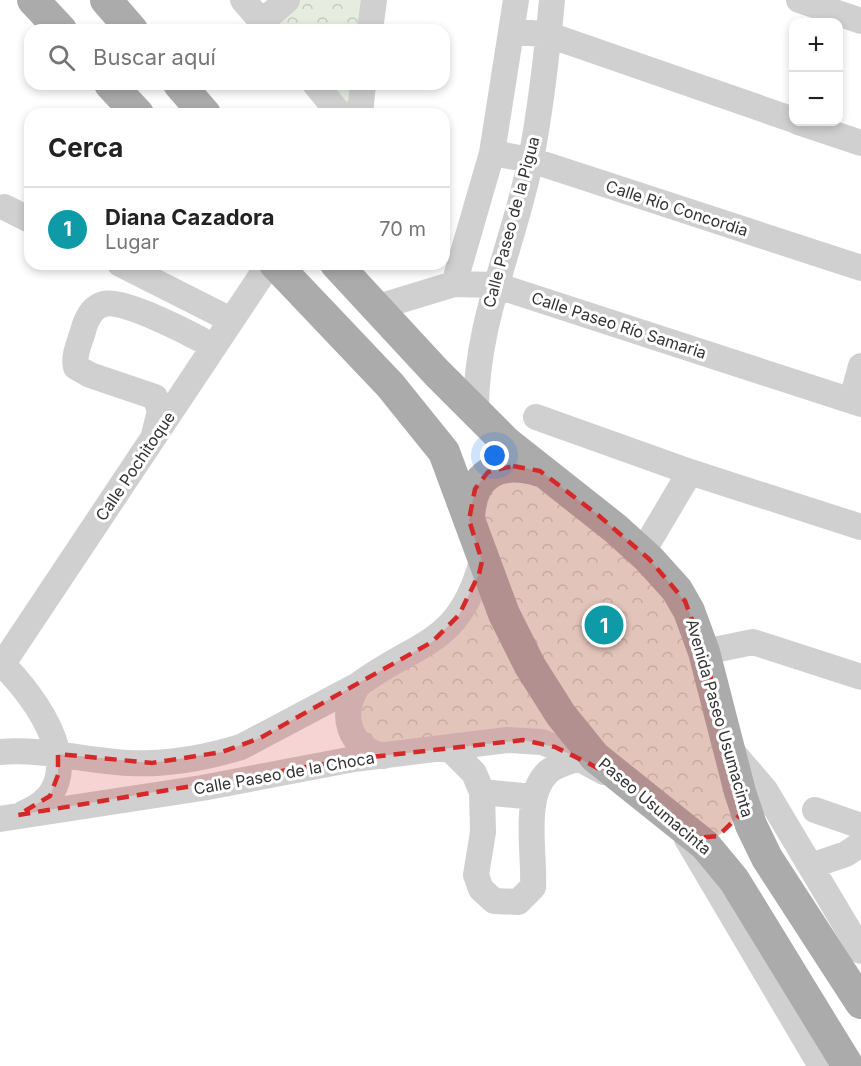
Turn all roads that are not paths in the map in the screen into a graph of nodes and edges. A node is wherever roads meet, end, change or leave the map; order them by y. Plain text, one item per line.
1 (33, 0) edge
2 (243, 0) edge
3 (287, 0) edge
4 (374, 0) edge
5 (516, 0) edge
6 (552, 0) edge
7 (799, 0) edge
8 (111, 2) edge
9 (861, 21) edge
10 (55, 24) edge
11 (128, 24) edge
12 (264, 24) edge
13 (268, 24) edge
14 (371, 24) edge
15 (512, 31) junction
16 (549, 36) junction
17 (116, 90) edge
18 (184, 90) edge
19 (320, 90) edge
20 (362, 90) edge
21 (132, 108) edge
22 (200, 108) edge
23 (335, 108) edge
24 (361, 108) edge
25 (789, 118) edge
26 (810, 126) edge
27 (861, 143) edge
28 (492, 153) junction
29 (531, 160) junction
30 (4, 207) dead end
31 (24, 217) edge
32 (861, 268) edge
33 (132, 270) edge
34 (265, 270) edge
35 (281, 270) edge
36 (341, 270) edge
37 (454, 284) junction
38 (495, 285) junction
39 (375, 308) junction
40 (231, 320) junction
41 (214, 347) junction
42 (861, 366) edge
43 (856, 401) edge
44 (476, 409) junction
45 (536, 417) dead end
46 (154, 437) junction
47 (540, 471) junction
48 (690, 472) junction
49 (469, 520) junction
50 (861, 527) edge
51 (642, 553) junction
52 (485, 568) junction
53 (704, 652) junction
54 (1, 664) edge
55 (861, 677) edge
56 (358, 685) junction
57 (729, 747) junction
58 (450, 749) junction
59 (0, 752) edge
60 (58, 754) junction
61 (383, 756) junction
62 (578, 758) junction
63 (631, 787) junction
64 (482, 792) junction
65 (534, 797) junction
66 (746, 810) junction
67 (815, 810) dead end
68 (9, 817) edge
69 (861, 826) edge
70 (686, 831) junction
71 (861, 844) edge
72 (811, 866) junction
73 (861, 951) edge
74 (861, 1003) edge
75 (821, 1066) edge
76 (848, 1066) edge

1 - 10 main road
2 - 12 street
3 - 13 street
4 - 14 street
5 - 15 street
6 - 16 street, Calle Paseo de la Pigua
7 - 9 street
8 - 11 main road
15 - 16 street
15 - 28 street
16 - 25 street
16 - 29 street, Calle Paseo de la Pigua
17 - 21 main road
18 - 22 main road
19 - 23 street
20 - 24 street
26 - 27 street
28 - 29 street, Calle Río Concordia
28 - 37 street
29 - 32 street, Calle Río Concordia
29 - 38 street, Calle Paseo de la Pigua
30 - 31 street
33 - 40 street
34 - 40 street, Calle Pochitoque
35 - 49 main road
36 - 39 main road, Avenida Paseo Usumacinta
37 - 38 street, Calle Paseo Río Samaria
37 - 39 street, Calle Paseo Río Samaria
38 - 43 street, Calle Paseo Río Samaria
38 - 44 street, Calle Paseo de la Pigua
39 - 44 main road, Avenida Paseo Usumacinta
40 - 41 street, Calle Pochitoque
41 - 46 street, Calle Pochitoque
41 - 46 street
42 - 43 street
44 - 47 main road, Avenida Paseo Usumacinta
45 - 48 street
46 - 54 street, Calle Pochitoque
47 - 49 main road
47 - 51 main road, Avenida Paseo Usumacinta
48 - 50 street
48 - 51 street
49 - 52 main road
51 - 53 main road, Avenida Paseo Usumacinta
52 - 56 street, Calle Paseo de la Choca
52 - 63 main road, Paseo Usumacinta
53 - 55 street
53 - 57 main road, Avenida Paseo Usumacinta
54 - 60 street
56 - 60 street, Calle Paseo de la Choca
56 - 61 street
57 - 66 main road, Avenida Paseo Usumacinta
57 - 72 street
58 - 61 street, Calle Paseo de la Choca
58 - 62 street, Calle Paseo de la Choca
58 - 64 street
59 - 60 street, Calle Paseo de la Choca
60 - 68 street
61 - 68 street, Calle Paseo de la Choca
62 - 63 street, Calle Paseo de la Choca
62 - 65 street
63 - 70 main road, Paseo Usumacinta
64 - 65 street
64 - 65 street
66 - 70 main road
66 - 74 main road, Avenida Paseo Usumacinta
67 - 69 street
70 - 75 street
70 - 76 main road, Paseo Usumacinta
71 - 72 street
72 - 73 street

